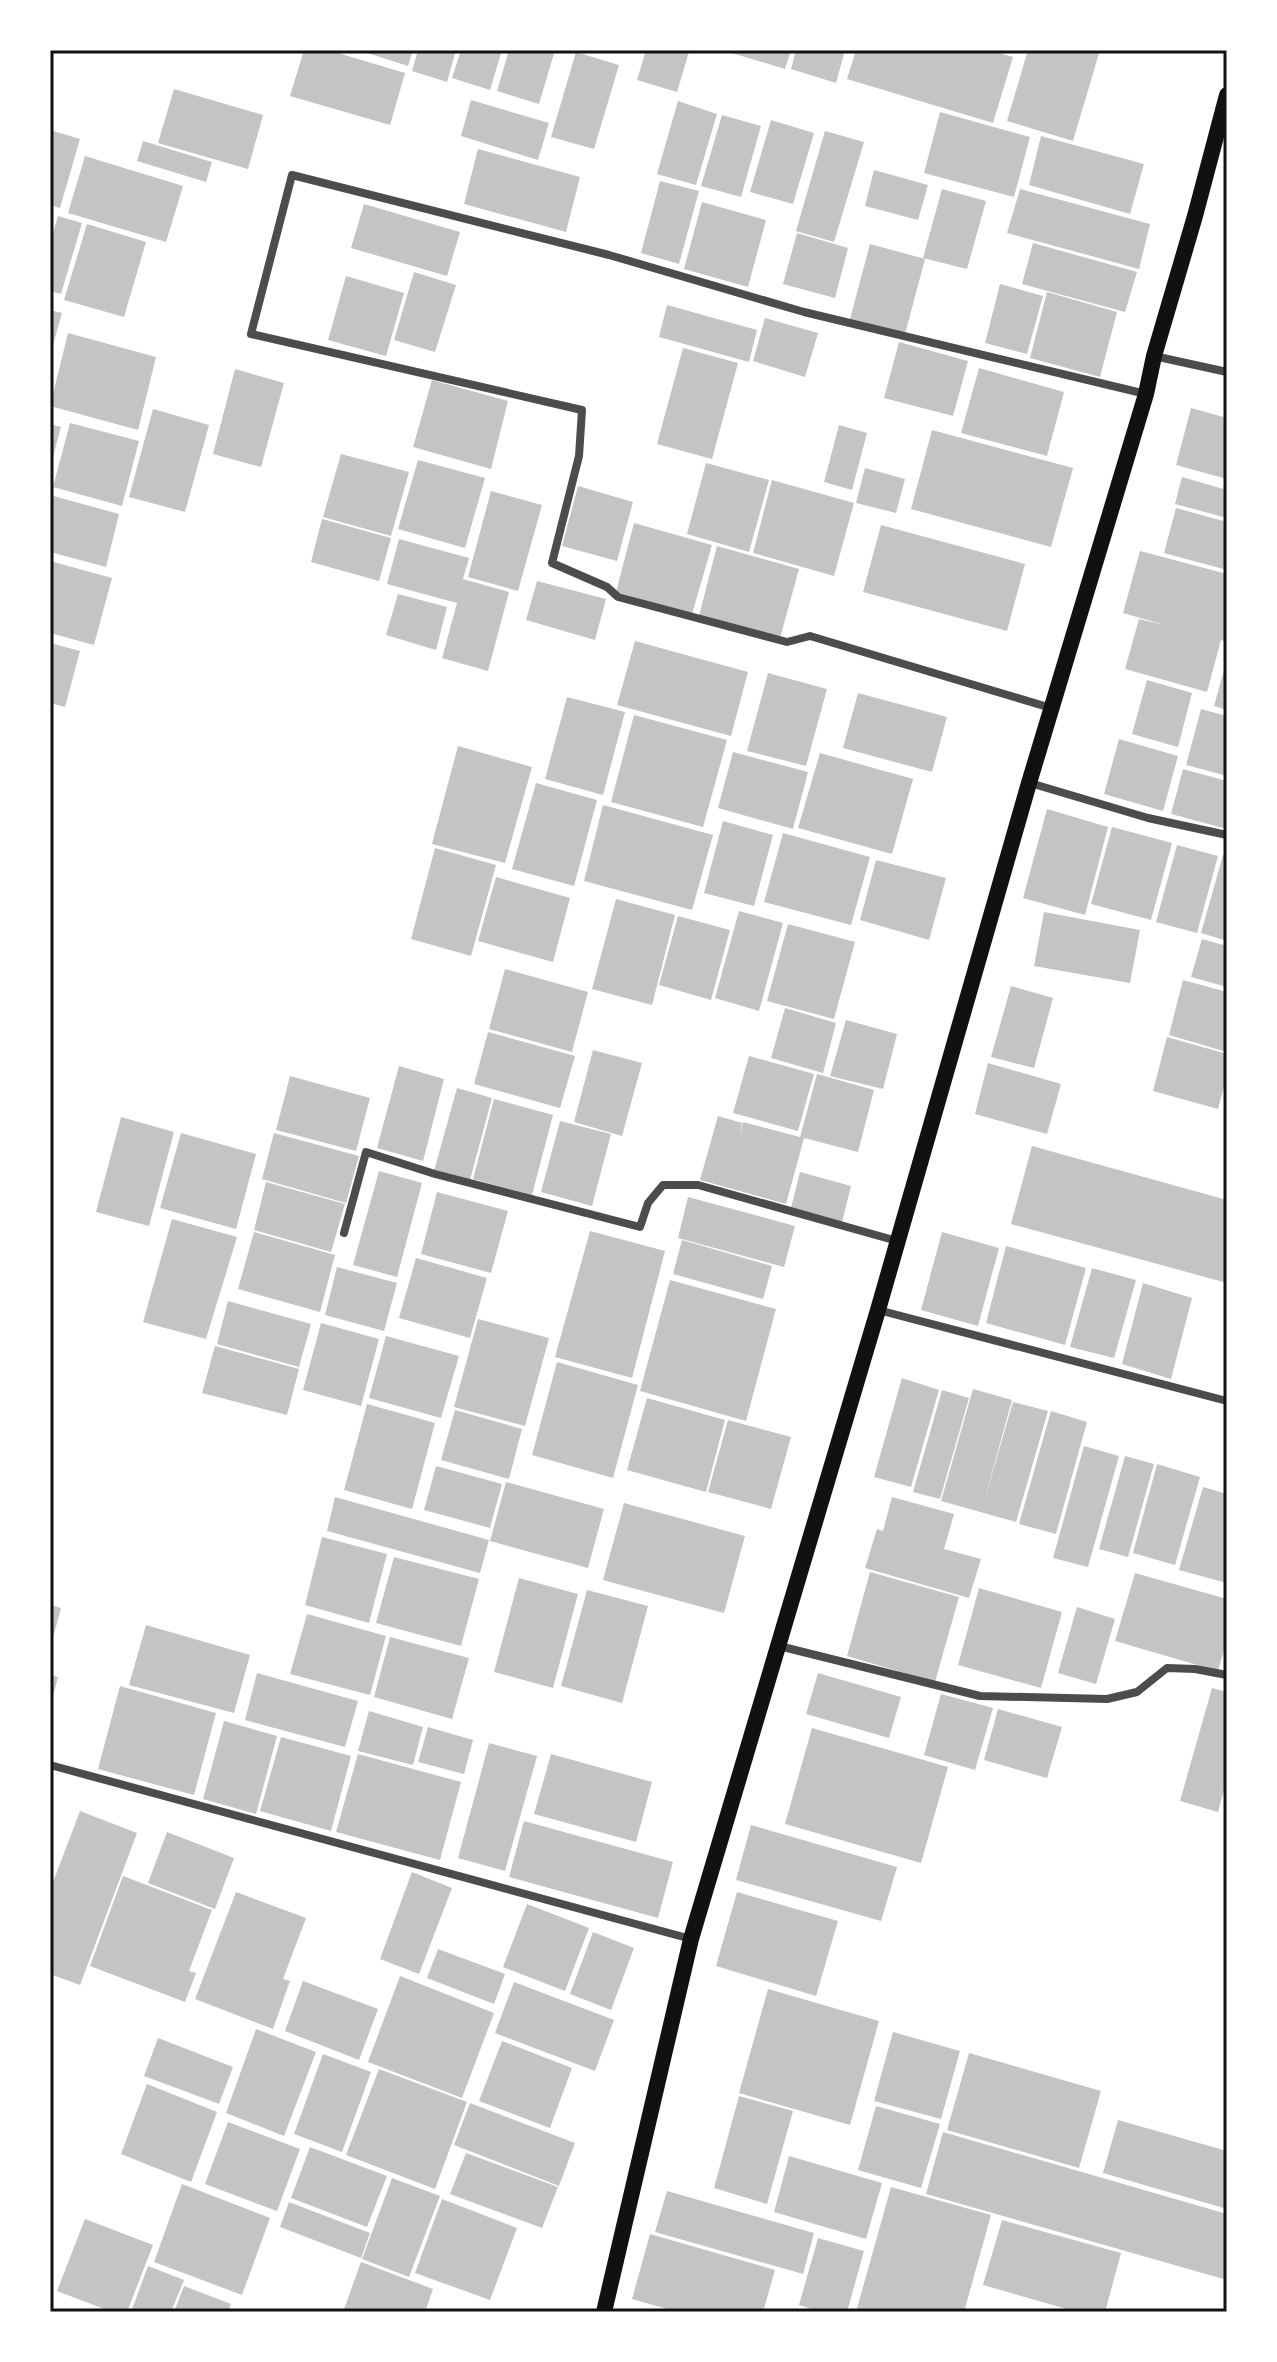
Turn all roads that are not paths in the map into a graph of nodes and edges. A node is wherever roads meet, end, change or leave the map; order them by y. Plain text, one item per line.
1 (1227, 95) edge
2 (1154, 356) junction
3 (1227, 372) edge
4 (1146, 394) junction
5 (1051, 708) junction
6 (1029, 783) junction
7 (1227, 835) edge
8 (344, 1233) dead end
9 (898, 1241) junction
10 (878, 1310) junction
11 (1227, 1401) edge
12 (779, 1646) junction
13 (1227, 1675) edge
14 (50, 1765) edge
15 (691, 1939) junction
16 (604, 2312) edge

1 - 2 main road
2 - 3 street
2 - 4 main road
4 - 5 main road
4 - 5 street
5 - 6 main road
6 - 7 street
6 - 9 main road
8 - 9 street
9 - 10 main road
10 - 11 street
10 - 12 main road
12 - 13 street
12 - 15 main road
14 - 15 street
15 - 16 main road

